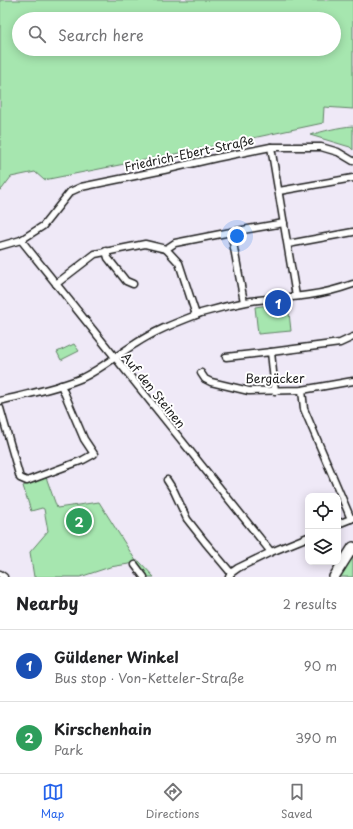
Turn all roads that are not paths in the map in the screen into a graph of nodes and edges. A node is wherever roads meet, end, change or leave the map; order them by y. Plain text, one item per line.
1 (271, 147) junction
2 (353, 161) edge
3 (353, 178) edge
4 (279, 192) junction
5 (284, 223) junction
6 (231, 232) junction
7 (353, 232) edge
8 (21, 240) junction
9 (288, 244) junction
10 (0, 246) edge
11 (166, 249) junction
12 (106, 251) junction
13 (56, 284) junction
14 (133, 284) dead end
15 (353, 284) edge
16 (296, 296) junction
17 (244, 302) junction
18 (196, 315) junction
19 (353, 337) edge
20 (271, 352) junction
21 (226, 357) dead end
22 (114, 358) junction
23 (202, 373) dead end
24 (353, 381) edge
25 (61, 385) junction
26 (302, 390) junction
27 (275, 391) junction
28 (0, 402) edge
29 (0, 408) edge
30 (1, 416) edge
31 (167, 480) dead end
32 (352, 518) edge
33 (341, 523) edge
34 (305, 538) edge
35 (353, 547) edge
36 (271, 552) junction
37 (135, 565) dead end
38 (0, 574) edge
39 (230, 575) edge
40 (4, 577) edge
41 (144, 577) edge
42 (334, 577) edge

1 - 2 street, Friedrich-Ebert-Straße
1 - 4 street
1 - 8 street, Friedrich-Ebert-Straße
3 - 4 street
4 - 5 street
5 - 6 street
5 - 9 street
6 - 11 street
6 - 17 street
7 - 9 street
8 - 10 street, Friedrich-Ebert-Straße
8 - 13 street, Auf den Steinen
9 - 16 street
11 - 12 street
11 - 18 street
12 - 13 street
12 - 14 street
13 - 22 street, Auf den Steinen
15 - 16 street
16 - 17 street
17 - 18 street
18 - 22 street
19 - 20 street
20 - 21 street
20 - 27 street
22 - 25 street
22 - 36 street, Auf den Steinen
23 - 27 street, Bergäcker
24 - 26 street, Bergäcker
25 - 28 street
25 - 30 street
26 - 27 street, Bergäcker
26 - 32 street
29 - 30 street
31 - 39 street
32 - 33 street
34 - 36 street
35 - 42 main road
36 - 39 street
37 - 41 street
38 - 40 street

